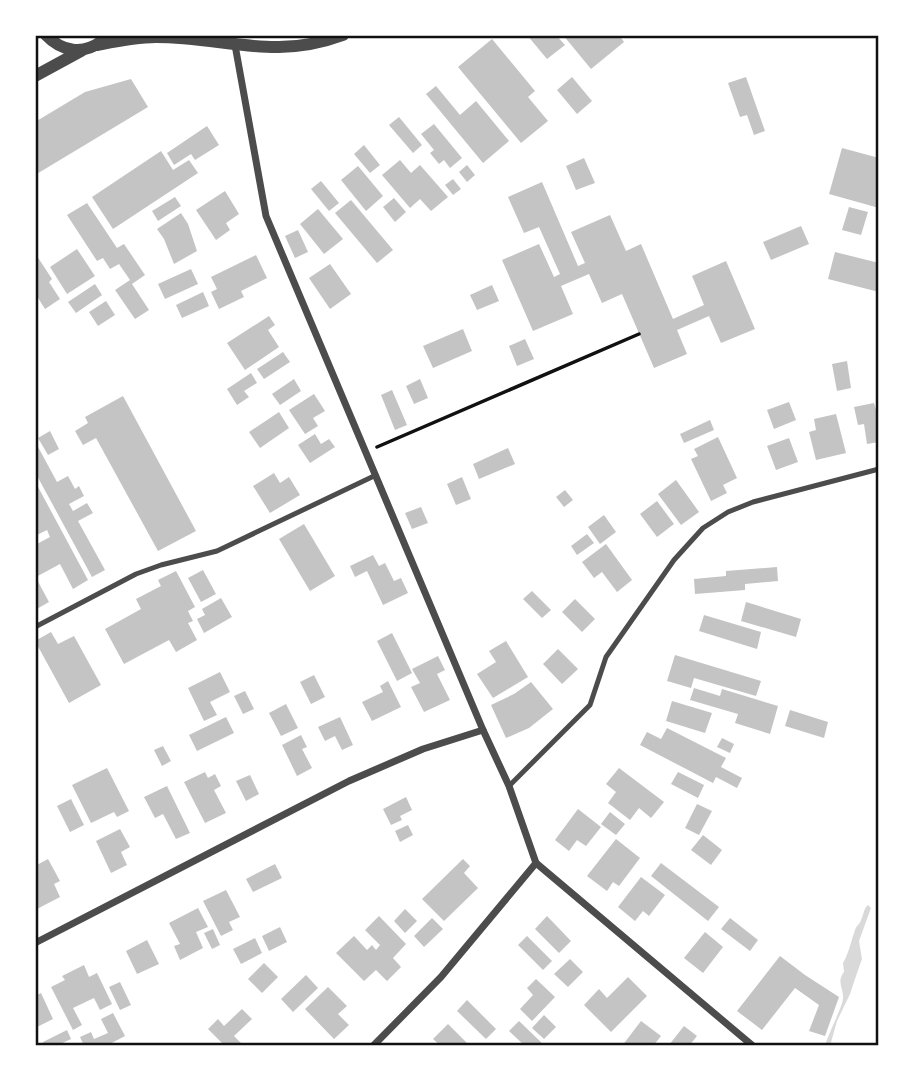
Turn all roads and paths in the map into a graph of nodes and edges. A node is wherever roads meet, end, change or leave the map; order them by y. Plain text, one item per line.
1 (46, 35) edge
2 (108, 35) edge
3 (198, 35) edge
4 (343, 35) edge
5 (215, 42) junction
6 (97, 45) junction
7 (235, 45) junction
8 (83, 50) junction
9 (35, 76) edge
10 (639, 334) dead end
11 (364, 452) junction
12 (879, 469) edge
13 (374, 476) junction
14 (35, 628) edge
15 (483, 730) junction
16 (509, 786) junction
17 (536, 863) junction
18 (35, 943) edge
19 (373, 1046) edge
20 (753, 1046) edge

1 - 8 street
2 - 6 street
3 - 5 street
4 - 7 street
5 - 6 street
5 - 7 street
6 - 8 street
7 - 11 street
8 - 9 street
10 - 11 path
11 - 13 street
12 - 16 lane
13 - 14 lane
13 - 15 street
15 - 16 street
15 - 18 street
16 - 17 street
17 - 19 street
17 - 20 street

